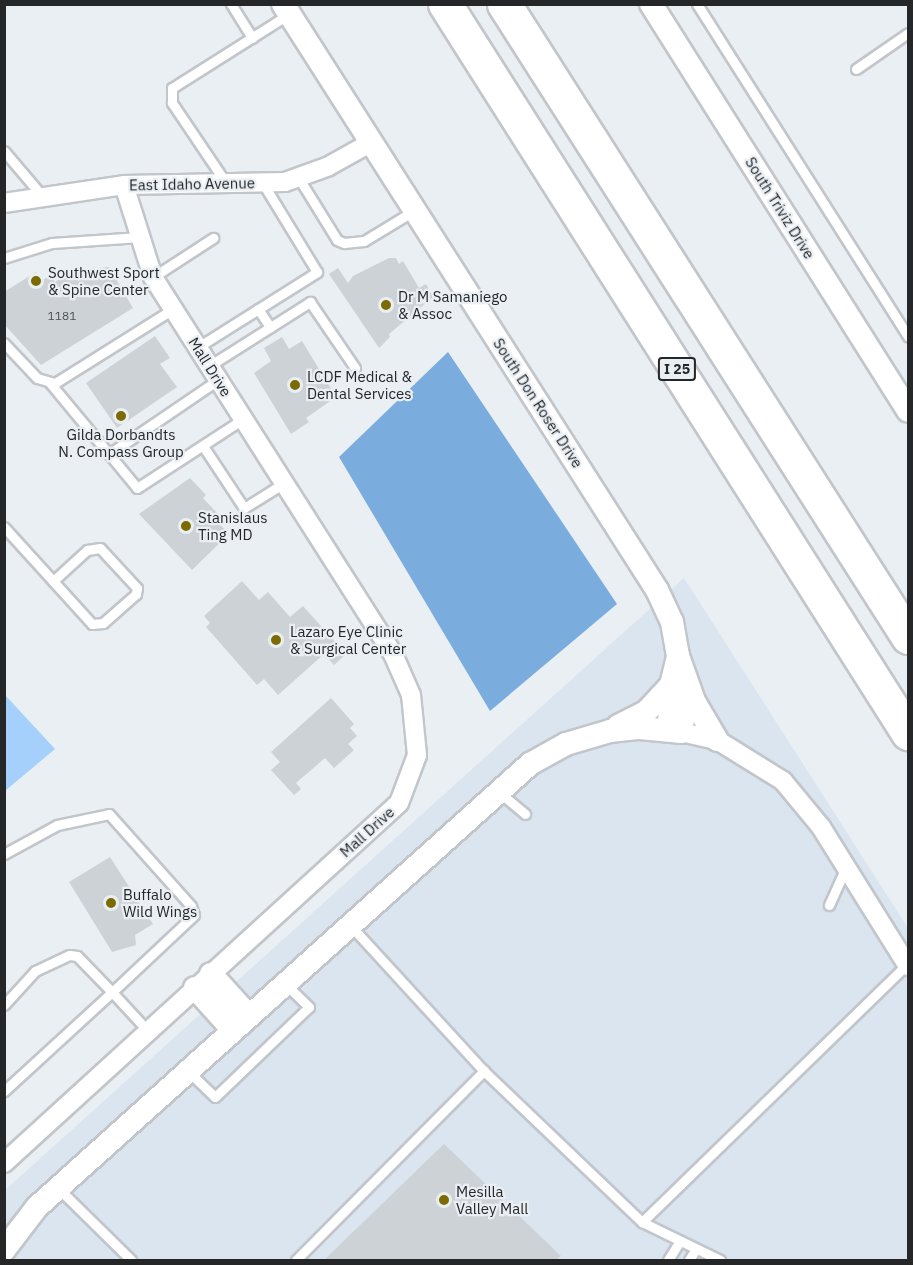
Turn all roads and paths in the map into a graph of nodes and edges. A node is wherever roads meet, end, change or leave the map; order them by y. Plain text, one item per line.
1 (231, 4) edge
2 (445, 4) edge
3 (504, 4) edge
4 (651, 4) edge
5 (697, 4) edge
6 (286, 9) edge
7 (909, 33) edge
8 (252, 38) junction
9 (856, 69) dead end
10 (372, 142) junction
11 (4, 151) edge
12 (298, 177) junction
13 (262, 182) junction
14 (226, 183) junction
15 (124, 185) junction
16 (43, 197) junction
17 (4, 202) edge
18 (415, 210) junction
19 (140, 237) junction
20 (213, 238) dead end
21 (4, 258) edge
22 (153, 277) junction
23 (173, 309) junction
24 (258, 309) junction
25 (270, 327) junction
26 (909, 338) edge
27 (4, 343) edge
28 (198, 347) junction
29 (355, 368) dead end
30 (214, 373) junction
31 (50, 383) junction
32 (909, 411) edge
33 (243, 420) junction
34 (203, 446) junction
35 (109, 454) junction
36 (284, 483) junction
37 (4, 527) edge
38 (53, 581) junction
39 (909, 637) edge
40 (679, 685) junction
41 (610, 730) junction
42 (673, 731) junction
43 (909, 733) edge
44 (717, 740) junction
45 (498, 792) junction
46 (525, 814) dead end
47 (4, 854) edge
48 (846, 867) junction
49 (830, 905) dead end
50 (350, 925) junction
51 (908, 965) edge
52 (203, 981) junction
53 (285, 984) junction
54 (112, 992) junction
55 (4, 1005) edge
56 (241, 1023) junction
57 (148, 1031) junction
58 (188, 1071) junction
59 (484, 1071) junction
60 (4, 1091) edge
61 (4, 1163) edge
62 (58, 1188) junction
63 (642, 1222) junction
64 (680, 1241) junction
65 (696, 1249) junction
66 (4, 1250) edge
67 (131, 1260) edge
68 (296, 1260) edge
69 (668, 1260) edge
70 (689, 1260) edge
71 (720, 1260) edge

1 - 8 lane
2 - 43 highway, I 25
3 - 39 highway
4 - 32 street, South Triviz Drive
5 - 26 lane
6 - 8 lane
6 - 10 street, South Don Roser Drive
7 - 9 lane
8 - 14 lane
10 - 12 street, East Idaho Avenue
10 - 18 street, South Don Roser Drive
11 - 16 lane
12 - 13 street, East Idaho Avenue
12 - 18 lane
13 - 14 street, East Idaho Avenue
13 - 24 lane
14 - 15 street, East Idaho Avenue
15 - 16 street, East Idaho Avenue
15 - 19 street, Mall Drive
16 - 17 street, East Idaho Avenue
18 - 40 street, South Don Roser Drive
19 - 21 lane
19 - 22 street, Mall Drive
20 - 22 lane
22 - 23 street, Mall Drive
23 - 28 street, Mall Drive
23 - 31 lane
24 - 25 lane
24 - 28 lane
25 - 29 lane
25 - 30 lane
27 - 31 lane
28 - 30 street, Mall Drive
30 - 33 street, Mall Drive
30 - 35 lane
31 - 35 lane
33 - 34 lane
33 - 36 street, Mall Drive
34 - 35 lane
34 - 36 lane
36 - 52 street, Mall Drive
37 - 38 lane
38 - 38 lane
40 - 41 street
40 - 42 street, South Don Roser Drive
40 - 44 street
41 - 42 street
41 - 45 street
42 - 44 street
44 - 48 street
45 - 46 lane
45 - 50 street
47 - 54 lane
48 - 49 lane
48 - 51 street
50 - 53 street
50 - 59 lane
51 - 63 lane
52 - 56 street
52 - 57 street, Mall Drive
53 - 56 street
53 - 58 lane
54 - 55 lane
54 - 57 lane
54 - 60 lane
56 - 58 street
57 - 61 street, Mall Drive
58 - 62 street
59 - 63 lane
59 - 68 lane
62 - 66 street
62 - 67 lane
63 - 64 lane
64 - 65 lane
64 - 69 lane
65 - 70 lane
65 - 71 lane

